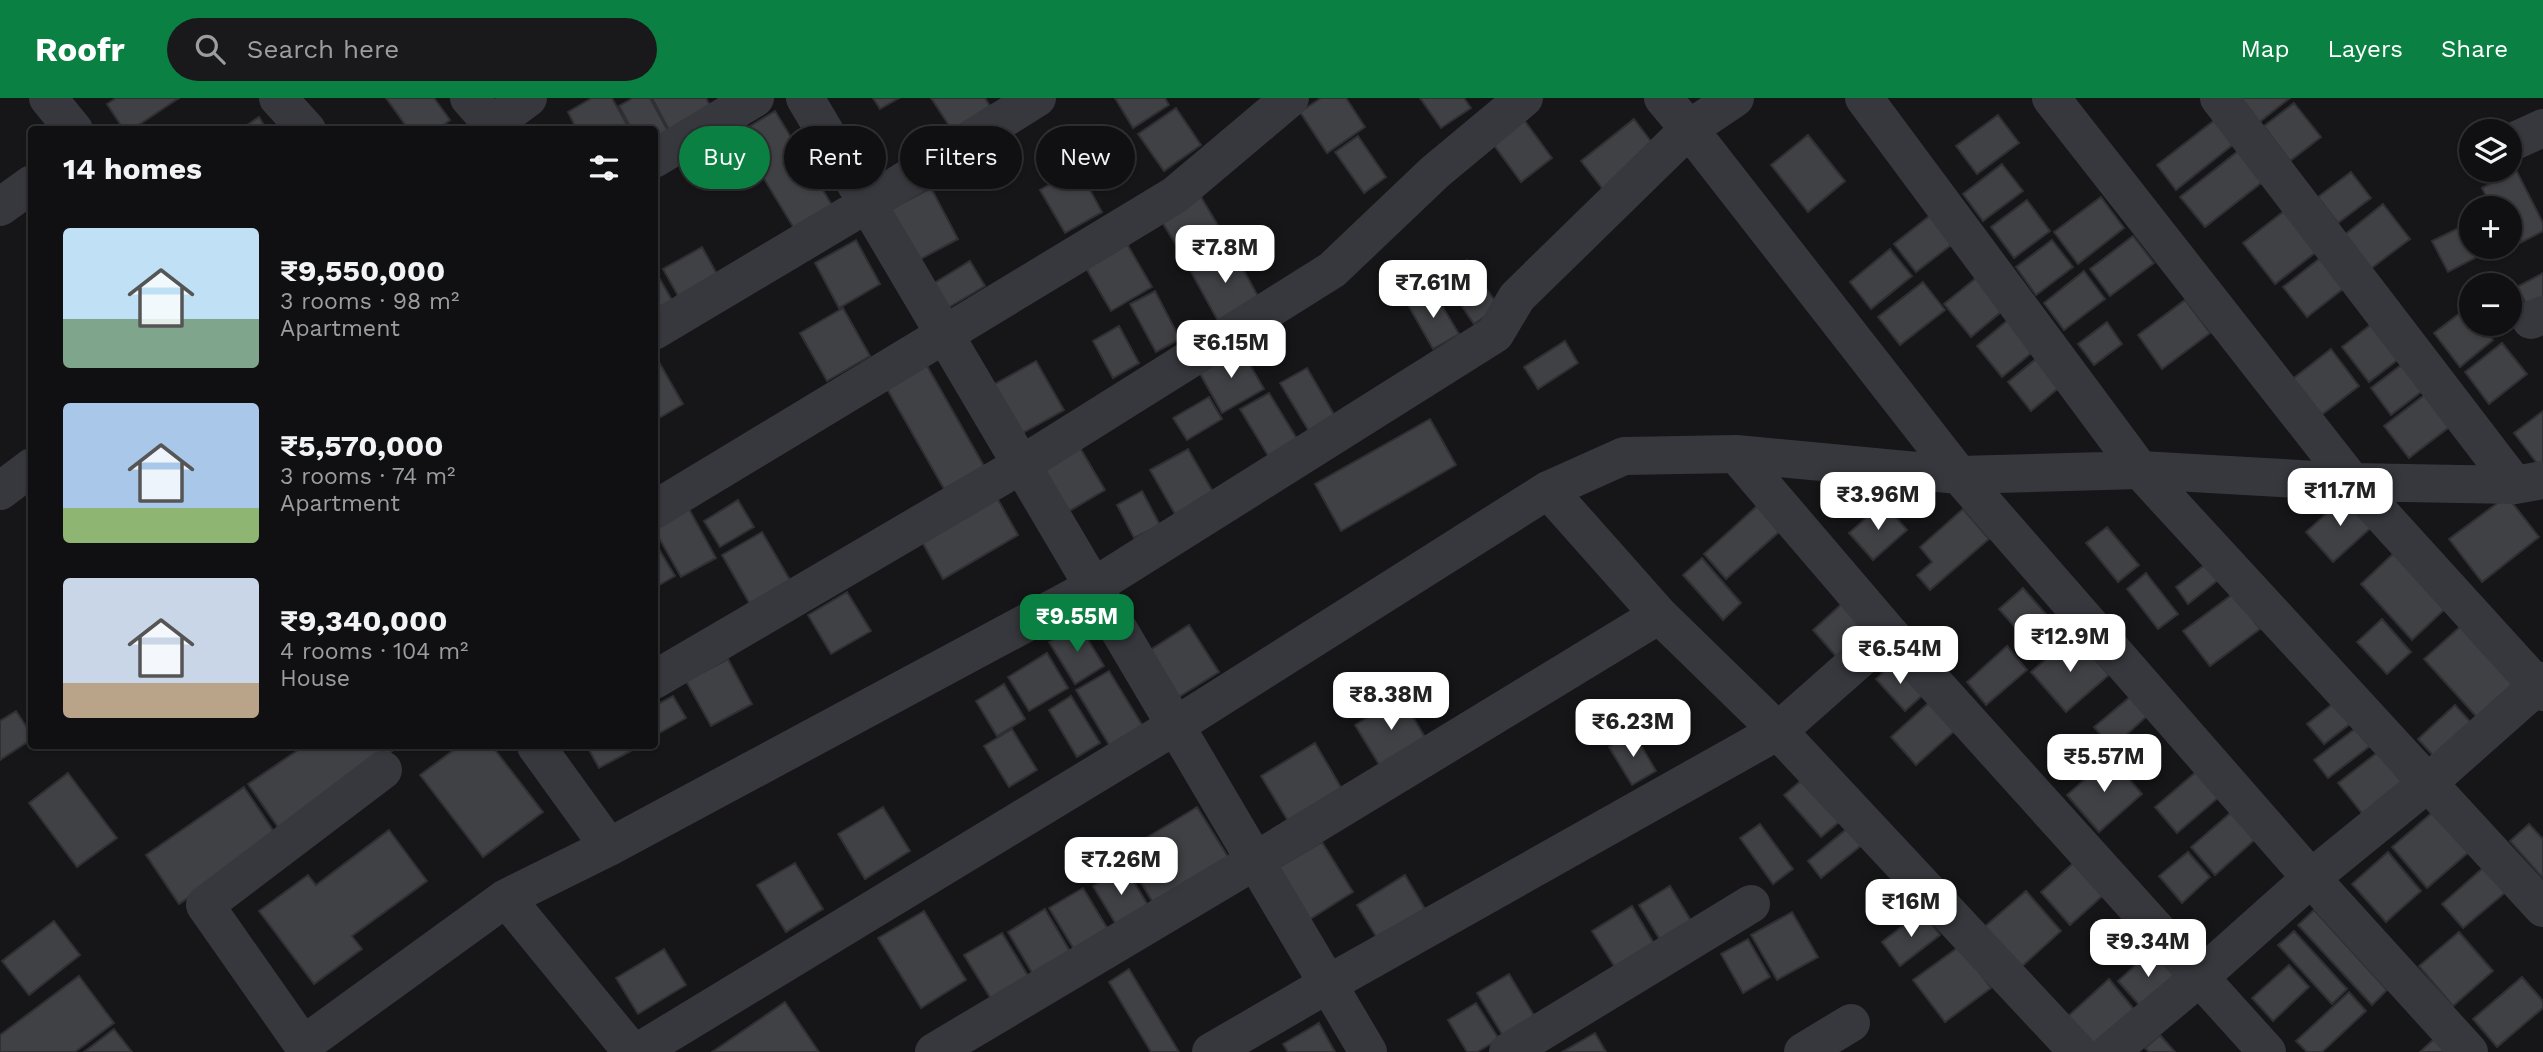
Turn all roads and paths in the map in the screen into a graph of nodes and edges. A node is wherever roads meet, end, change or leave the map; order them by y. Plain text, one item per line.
1 (48, 98) edge
2 (278, 98) edge
3 (527, 98) edge
4 (755, 98) edge
5 (804, 98) edge
6 (1037, 98) edge
7 (1290, 98) edge
8 (1524, 98) edge
9 (1663, 98) edge
10 (1735, 98) edge
11 (1864, 98) edge
12 (2050, 98) edge
13 (2219, 98) edge
14 (482, 117) edge
15 (71, 126) edge
16 (303, 126) edge
17 (2543, 128) edge
18 (1689, 129) junction
19 (2522, 138) edge
20 (658, 157) edge
21 (28, 187) edge
22 (867, 204) junction
23 (0, 207) edge
24 (658, 329) edge
25 (944, 334) junction
26 (1735, 454) junction
27 (1021, 465) junction
28 (28, 470) edge
29 (2140, 470) junction
30 (1959, 475) junction
31 (2352, 482) junction
32 (2529, 482) edge
33 (1548, 490) junction
34 (0, 491) edge
35 (658, 508) edge
36 (1093, 587) junction
37 (1659, 615) junction
38 (1889, 633) junction
39 (658, 678) edge
40 (2541, 687) edge
41 (1175, 726) junction
42 (1778, 731) junction
43 (541, 749) edge
44 (383, 770) dead end
45 (2429, 782) junction
46 (609, 846) junction
47 (1255, 861) junction
48 (2311, 878) junction
49 (506, 898) junction
50 (1751, 904) dead end
51 (2543, 908) edge
52 (2200, 977) junction
53 (1328, 984) junction
54 (1851, 1023) dead end
55 (305, 1049) edge
56 (632, 1052) edge
57 (638, 1052) edge
58 (934, 1052) edge
59 (1211, 1052) edge
60 (1368, 1052) edge
61 (1508, 1052) edge
62 (1803, 1052) edge
63 (2078, 1052) edge
64 (2110, 1052) edge
65 (2267, 1052) edge
66 (2469, 1052) edge

1 - 15 street
2 - 16 street
3 - 14 street
4 - 20 street
5 - 22 street
6 - 22 street
7 - 25 street
8 - 27 street
9 - 18 street
10 - 18 street
11 - 29 street
12 - 31 street
13 - 32 street
17 - 19 street
18 - 30 street
18 - 36 street
21 - 23 street
22 - 24 street
22 - 25 street
25 - 27 street
25 - 35 street
26 - 30 street
26 - 33 street
26 - 38 street
27 - 36 street
27 - 39 street
28 - 34 street
29 - 30 street
29 - 31 street
29 - 45 street
30 - 48 street
31 - 32 street
31 - 40 street
33 - 37 street
33 - 41 street
36 - 41 street
36 - 46 street
37 - 42 street
37 - 47 street
38 - 42 street
38 - 52 street
40 - 45 street
41 - 47 street
41 - 57 street
42 - 53 street
42 - 63 street
43 - 46 street
44 - 55 street
45 - 48 street
45 - 51 street
46 - 49 street
47 - 53 street
47 - 58 street
48 - 52 street
48 - 66 street
49 - 55 street
49 - 56 street
50 - 61 street
52 - 64 street
52 - 65 street
53 - 59 street
53 - 60 street
54 - 62 street

